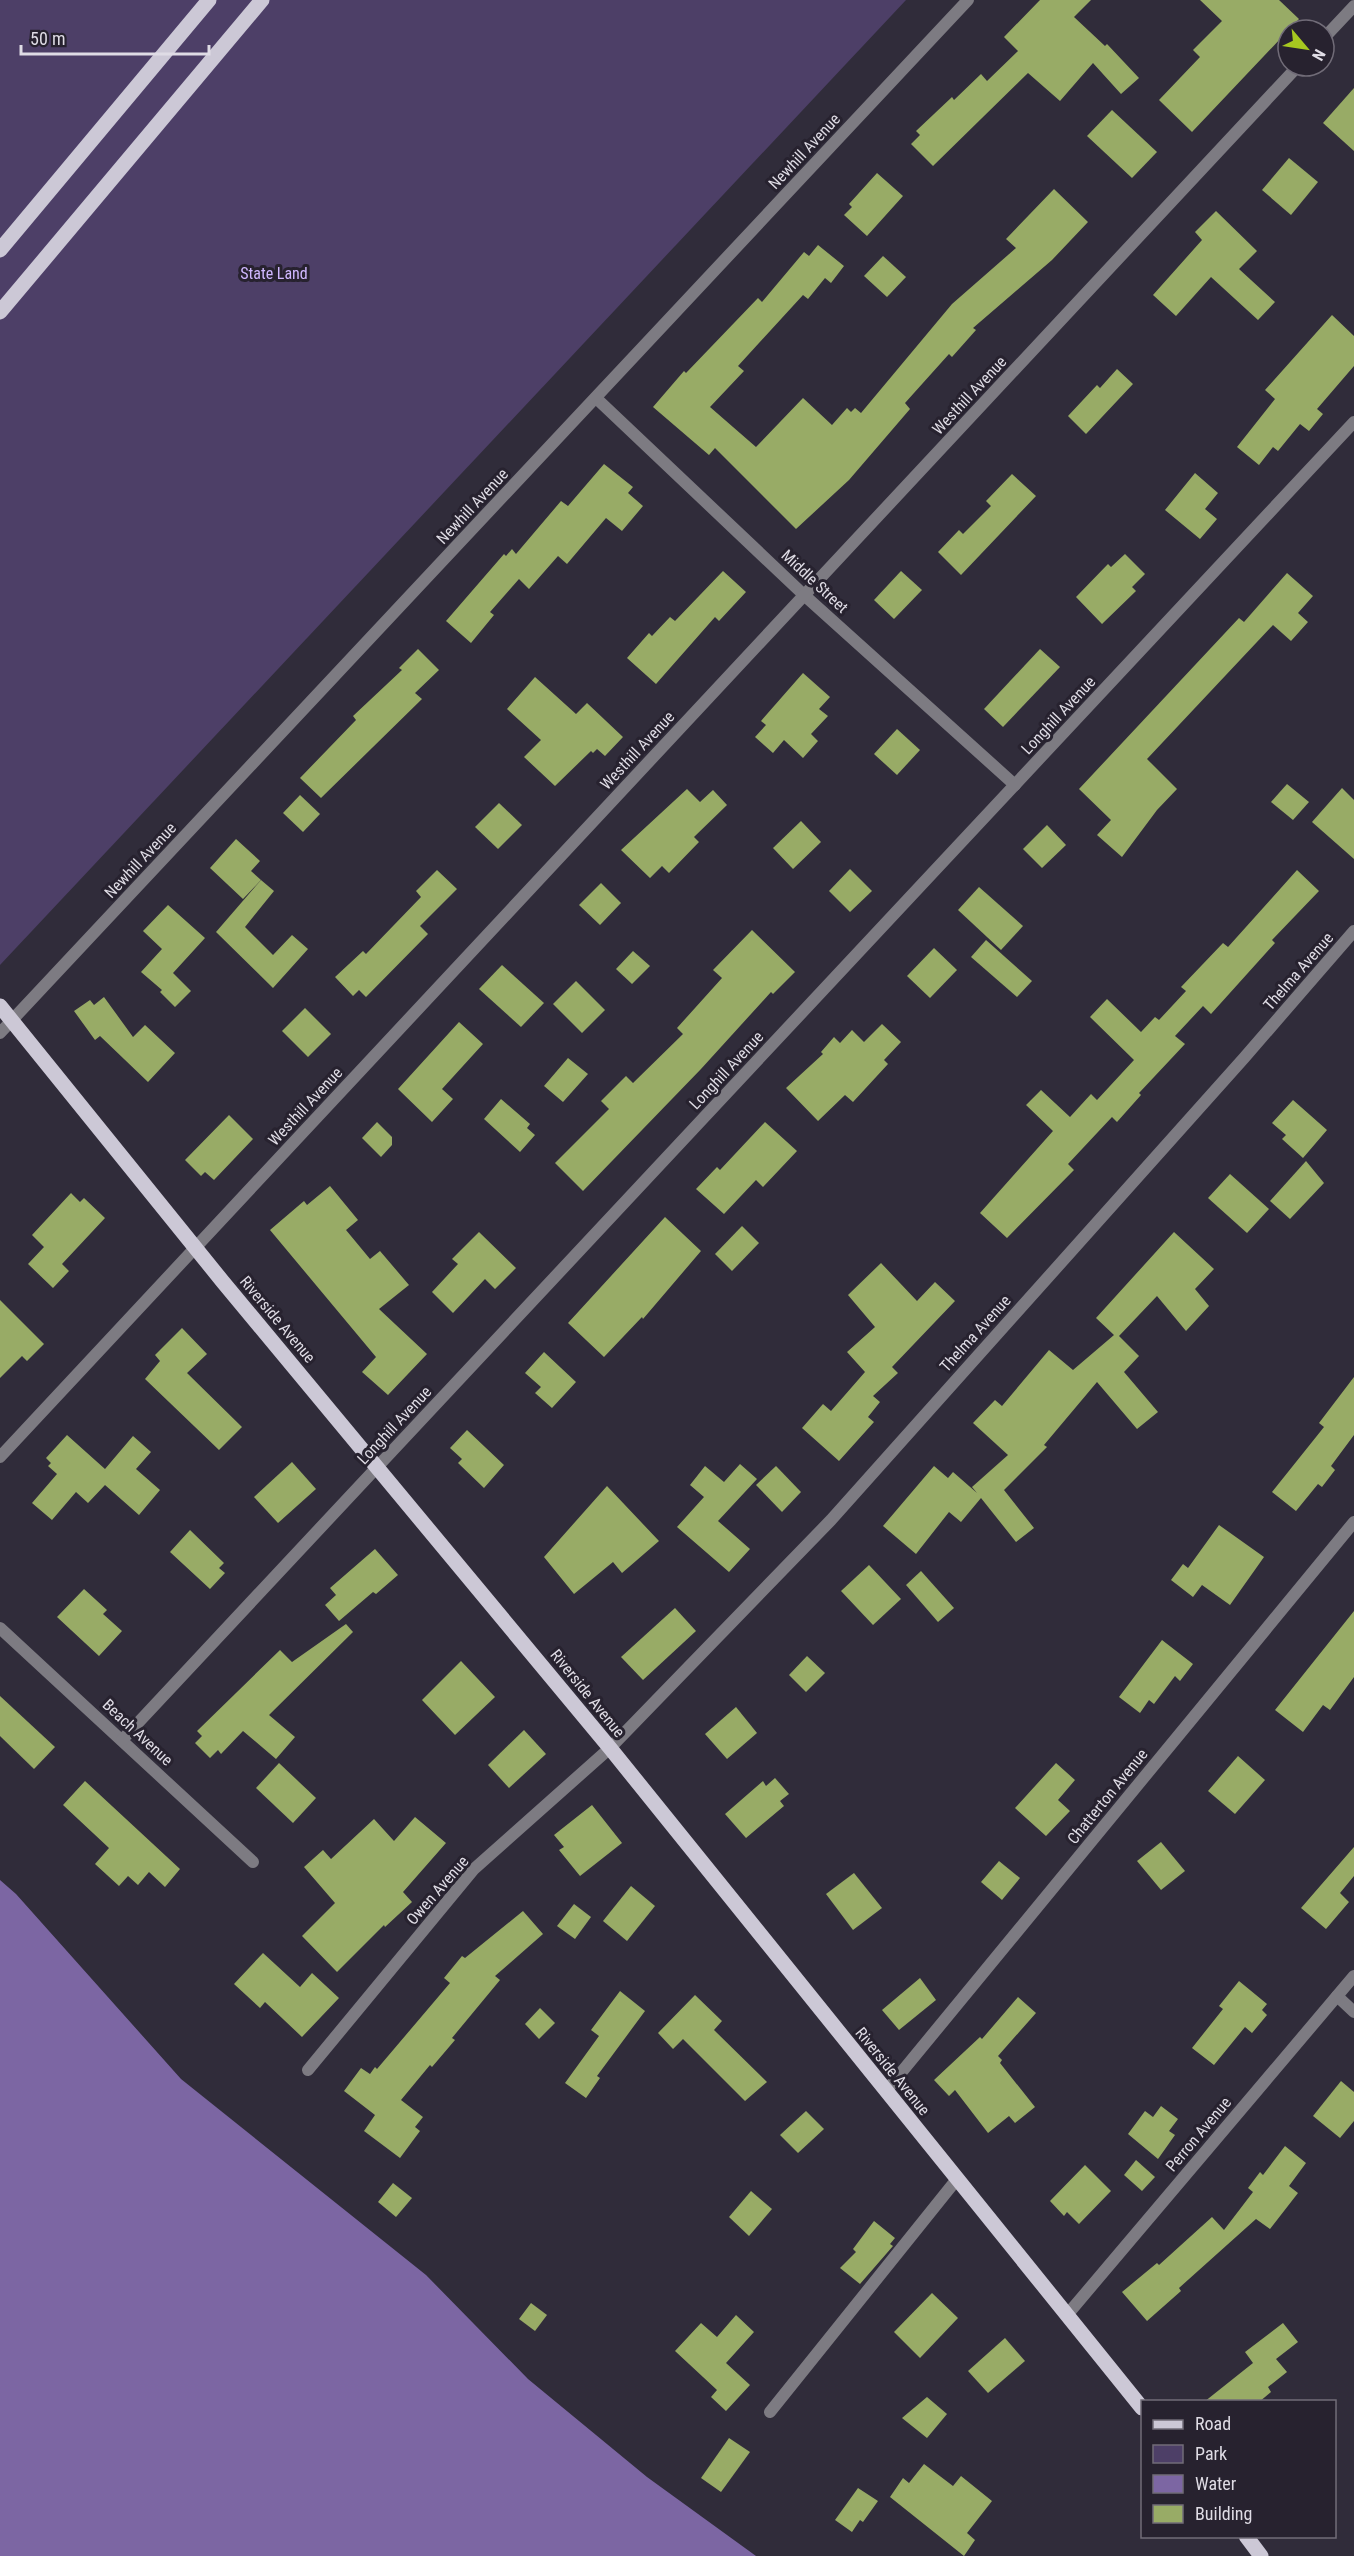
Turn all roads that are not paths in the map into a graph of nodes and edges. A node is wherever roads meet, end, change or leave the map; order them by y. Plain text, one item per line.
1 (208, 0) edge
2 (262, 0) edge
3 (968, 0) edge
4 (1354, 6) edge
5 (1336, 25) edge
6 (1287, 78) edge
7 (0, 250) edge
8 (0, 312) edge
9 (596, 398) junction
10 (1354, 422) edge
11 (804, 595) junction
12 (1015, 785) junction
13 (1354, 931) edge
14 (0, 1006) edge
15 (12, 1021) junction
16 (0, 1033) edge
17 (196, 1247) junction
18 (0, 1457) edge
19 (379, 1466) junction
20 (1354, 1522) edge
21 (0, 1628) edge
22 (122, 1740) junction
23 (610, 1748) junction
24 (253, 1862) dead end
25 (1354, 1976) edge
26 (1337, 1996) junction
27 (1354, 2012) edge
28 (308, 2070) dead end
29 (886, 2091) junction
30 (957, 2179) junction
31 (1067, 2315) junction
32 (1141, 2406) edge
33 (770, 2412) dead end
34 (1248, 2538) edge
35 (1261, 2556) edge

1 - 7 main road
2 - 8 main road
3 - 9 street, Newhill Avenue
4 - 5 street
6 - 11 street, Westhill Avenue
9 - 11 street, Middle Street
9 - 15 street, Newhill Avenue
10 - 12 street, Longhill Avenue
11 - 12 street, Middle Street
11 - 17 street, Westhill Avenue
12 - 19 street, Longhill Avenue
13 - 23 street, Thelma Avenue
14 - 15 main road, Riverside Avenue
15 - 16 street, Newhill Avenue
15 - 17 main road, Riverside Avenue
17 - 18 street, Westhill Avenue
17 - 19 main road, Riverside Avenue
19 - 22 street, Longhill Avenue
19 - 23 main road, Riverside Avenue
20 - 29 street, Chatterton Avenue
21 - 22 street, Beach Avenue
22 - 24 street, Beach Avenue
23 - 28 street, Owen Avenue
23 - 29 main road, Riverside Avenue
25 - 26 street, Perron Avenue
26 - 27 street
26 - 31 street, Perron Avenue
29 - 30 main road, Riverside Avenue
30 - 31 main road, Riverside Avenue
30 - 33 street
31 - 32 main road, Riverside Avenue
34 - 35 main road

